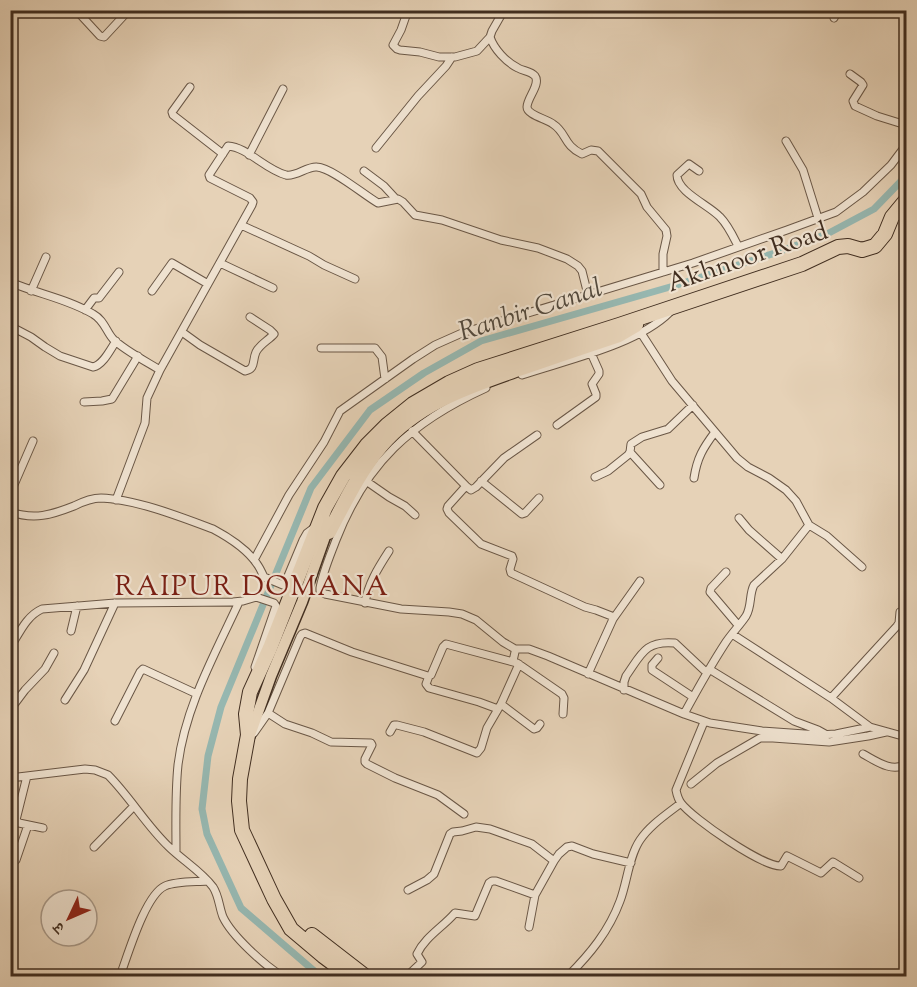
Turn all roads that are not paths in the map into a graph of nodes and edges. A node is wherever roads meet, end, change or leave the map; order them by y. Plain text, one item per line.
1 (76, 10) edge
2 (129, 10) edge
3 (408, 10) edge
4 (504, 10) edge
5 (490, 37) junction
6 (452, 57) junction
7 (850, 74) dead end
8 (190, 87) dead end
9 (283, 89) dead end
10 (906, 125) edge
11 (786, 141) dead end
12 (906, 145) edge
13 (376, 148) dead end
14 (223, 154) junction
15 (249, 155) junction
16 (364, 171) dead end
17 (699, 171) dead end
18 (396, 199) junction
19 (906, 200) edge
20 (818, 218) junction
21 (241, 225) junction
22 (738, 246) junction
23 (46, 257) dead end
24 (220, 263) junction
25 (119, 272) dead end
26 (663, 272) junction
27 (355, 279) dead end
28 (10, 282) edge
29 (208, 284) junction
30 (273, 288) dead end
31 (31, 291) junction
32 (152, 291) dead end
33 (588, 295) junction
34 (675, 307) junction
35 (85, 310) junction
36 (249, 317) dead end
37 (10, 326) edge
38 (182, 332) junction
39 (641, 333) junction
40 (116, 341) junction
41 (321, 348) dead end
42 (591, 352) junction
43 (138, 356) junction
44 (160, 370) junction
45 (385, 380) junction
46 (84, 402) dead end
47 (693, 405) junction
48 (557, 425) dead end
49 (412, 431) junction
50 (715, 432) junction
51 (537, 435) dead end
52 (33, 441) dead end
53 (630, 452) junction
54 (595, 477) dead end
55 (694, 478) dead end
56 (366, 481) junction
57 (482, 481) junction
58 (660, 485) dead end
59 (466, 486) junction
60 (10, 494) edge
61 (539, 498) dead end
62 (116, 500) junction
63 (10, 512) edge
64 (415, 515) dead end
65 (739, 518) dead end
66 (809, 525) junction
67 (323, 527) junction
68 (389, 551) dead end
69 (782, 558) junction
70 (254, 560) junction
71 (862, 567) dead end
72 (726, 572) dead end
73 (640, 581) dead end
74 (287, 586) junction
75 (239, 602) junction
76 (115, 603) junction
77 (365, 603) junction
78 (77, 606) junction
79 (900, 612) dead end
80 (615, 617) junction
81 (738, 625) junction
82 (71, 631) dead end
83 (732, 634) junction
84 (10, 648) edge
85 (515, 649) junction
86 (54, 653) dead end
87 (658, 658) dead end
88 (516, 663) junction
89 (708, 671) junction
90 (588, 675) junction
91 (429, 676) junction
92 (253, 686) junction
93 (624, 690) junction
94 (197, 693) junction
95 (693, 697) junction
96 (831, 698) junction
97 (65, 700) dead end
98 (499, 706) junction
99 (10, 710) edge
100 (268, 713) junction
101 (563, 714) dead end
102 (684, 714) junction
103 (115, 721) dead end
104 (704, 722) junction
105 (540, 724) dead end
106 (870, 728) junction
107 (390, 732) dead end
108 (888, 732) junction
109 (827, 735) junction
110 (906, 737) edge
111 (247, 742) junction
112 (862, 754) dead end
113 (906, 764) edge
114 (27, 776) junction
115 (10, 778) edge
116 (691, 783) dead end
117 (681, 803) junction
118 (134, 806) junction
119 (464, 814) dead end
120 (14, 822) edge
121 (28, 825) junction
122 (43, 828) dead end
123 (94, 847) dead end
124 (176, 853) junction
125 (16, 860) dead end
126 (554, 861) junction
127 (631, 863) junction
128 (859, 878) dead end
129 (207, 881) junction
130 (408, 890) dead end
131 (535, 895) junction
132 (287, 921) junction
133 (529, 927) dead end
134 (120, 976) edge
135 (282, 976) edge
136 (350, 976) edge
137 (365, 976) edge
138 (407, 976) edge
139 (568, 976) edge

1 - 2 street
3 - 6 street
4 - 5 street
5 - 6 street
5 - 26 street
6 - 13 street
7 - 10 street
8 - 14 street
9 - 15 street
11 - 20 street
12 - 20 street
14 - 15 street
14 - 21 street
15 - 18 street
16 - 18 street
17 - 22 street
18 - 33 street
19 - 34 highway, Akhnoor Road
20 - 22 street
21 - 24 street
21 - 27 street
22 - 26 street
23 - 31 street
24 - 29 street
24 - 30 street
25 - 35 street
26 - 33 street
28 - 31 street
29 - 32 street
29 - 38 street
31 - 35 street
33 - 45 street
34 - 39 street
34 - 67 highway, Akhnoor Road
35 - 40 street
36 - 38 street
37 - 40 street
38 - 44 street
39 - 42 street
39 - 47 street
40 - 43 street
41 - 45 street
42 - 48 street
42 - 49 street
43 - 44 street
43 - 46 street
44 - 62 street
45 - 70 street
47 - 50 street
47 - 53 street
49 - 56 street
49 - 59 street
50 - 55 street
50 - 66 street
51 - 57 street
52 - 60 street
53 - 54 street
53 - 58 street
56 - 64 street
56 - 77 street
57 - 59 street
57 - 61 street
59 - 80 street
62 - 63 street
62 - 70 street
65 - 69 street
66 - 69 street
66 - 71 street
67 - 74 highway, Akhnoor Road
67 - 111 main road
68 - 77 street
69 - 81 street
70 - 74 street
72 - 81 street
73 - 80 street
74 - 92 highway, Akhnoor Road
75 - 76 street
75 - 92 street
75 - 94 street
76 - 78 street
76 - 97 street
77 - 85 street
78 - 82 street
78 - 84 street
79 - 96 street
80 - 90 street
81 - 83 street
83 - 89 street
83 - 96 street
85 - 88 street
85 - 90 street
86 - 99 street
87 - 95 street
88 - 91 street
88 - 98 street
88 - 101 street
89 - 93 street
89 - 95 street
89 - 109 street
90 - 93 street
91 - 98 street
91 - 100 street
92 - 111 highway, Akhnoor Road
93 - 102 street
94 - 103 street
94 - 124 street
95 - 102 street
96 - 106 street
98 - 105 street
98 - 107 street
100 - 111 street
100 - 119 street
102 - 104 street
104 - 109 street
104 - 117 street
106 - 108 street
106 - 109 street
108 - 110 street
108 - 116 street
111 - 132 highway, Akhnoor Road
112 - 113 street
114 - 115 street
114 - 118 street
114 - 120 street
117 - 127 street
117 - 128 street
118 - 123 street
118 - 124 street
120 - 121 street
121 - 122 street
121 - 125 street
124 - 129 street
126 - 127 street
126 - 130 street
126 - 131 street
127 - 139 street
129 - 134 street
129 - 135 street
131 - 133 street
131 - 138 street
132 - 136 highway, Akhnoor Road
132 - 137 highway

